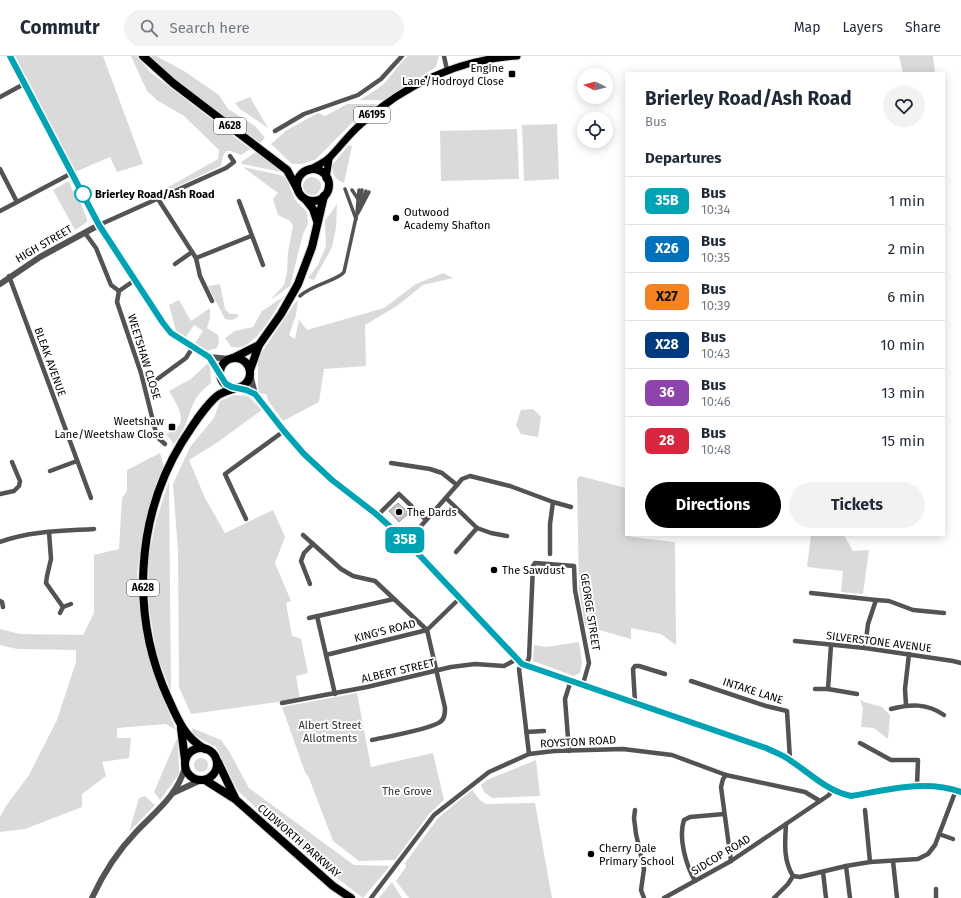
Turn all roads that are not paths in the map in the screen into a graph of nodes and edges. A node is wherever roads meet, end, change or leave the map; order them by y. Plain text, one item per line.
1 (10, 56) edge
2 (144, 56) edge
3 (402, 56) edge
4 (444, 56) edge
5 (517, 56) edge
6 (447, 70) junction
7 (24, 84) junction
8 (0, 97) edge
9 (275, 131) dead end
10 (230, 156) dead end
11 (329, 158) junction
12 (0, 168) edge
13 (287, 170) junction
14 (307, 171) junction
15 (72, 173) junction
16 (326, 178) junction
17 (345, 189) dead end
18 (298, 190) junction
19 (352, 190) dead end
20 (364, 191) junction
21 (324, 196) junction
22 (158, 199) junction
23 (358, 199) junction
24 (306, 200) junction
25 (239, 201) dead end
26 (17, 202) junction
27 (0, 211) edge
28 (357, 213) junction
29 (356, 219) junction
30 (317, 221) junction
31 (99, 225) junction
32 (85, 233) junction
33 (251, 236) junction
34 (192, 252) junction
35 (196, 258) junction
36 (175, 264) dead end
37 (263, 265) dead end
38 (9, 276) junction
39 (134, 280) junction
40 (0, 284) edge
41 (119, 291) junction
42 (300, 296) dead end
43 (212, 301) dead end
44 (258, 345) junction
45 (193, 347) junction
46 (209, 357) junction
47 (232, 359) junction
48 (250, 372) junction
49 (221, 376) junction
50 (152, 383) dead end
51 (237, 388) junction
52 (255, 394) junction
53 (218, 395) junction
54 (284, 431) junction
55 (165, 444) dead end
56 (77, 461) junction
57 (12, 462) dead end
58 (391, 463) dead end
59 (50, 471) dead end
60 (457, 485) junction
61 (0, 494) edge
62 (91, 498) dead end
63 (446, 498) junction
64 (553, 502) junction
65 (571, 507) dead end
66 (378, 516) junction
67 (246, 519) dead end
68 (426, 520) junction
69 (477, 528) junction
70 (94, 529) dead end
71 (49, 532) junction
72 (303, 535) dead end
73 (507, 536) dead end
74 (0, 542) edge
75 (407, 542) junction
76 (313, 544) junction
77 (456, 552) dead end
78 (550, 554) dead end
79 (310, 584) dead end
80 (811, 593) dead end
81 (460, 598) junction
82 (394, 599) junction
83 (876, 600) junction
84 (0, 601) edge
85 (71, 604) dead end
86 (3, 607) dead end
87 (63, 607) junction
88 (60, 613) dead end
89 (944, 613) dead end
90 (317, 616) junction
91 (309, 618) dead end
92 (427, 630) junction
93 (795, 641) dead end
94 (831, 645) junction
95 (865, 648) junction
96 (909, 654) junction
97 (326, 655) junction
98 (521, 663) junction
99 (961, 663) edge
100 (437, 671) junction
101 (665, 674) dead end
102 (571, 680) junction
103 (691, 681) dead end
104 (583, 684) junction
105 (815, 689) dead end
106 (828, 689) junction
107 (335, 694) junction
108 (857, 694) dead end
109 (635, 702) junction
110 (282, 704) dead end
111 (906, 705) junction
112 (891, 709) dead end
113 (944, 715) dead end
114 (180, 725) junction
115 (544, 731) dead end
116 (526, 732) junction
117 (372, 740) dead end
118 (860, 743) dead end
119 (205, 748) junction
120 (570, 750) junction
121 (528, 754) junction
122 (216, 759) junction
123 (790, 759) junction
124 (185, 764) junction
125 (726, 775) junction
126 (202, 780) junction
127 (917, 786) junction
128 (832, 790) junction
129 (958, 791) edge
130 (173, 793) junction
131 (235, 799) junction
132 (820, 801) junction
133 (635, 810) dead end
134 (865, 810) dead end
135 (724, 814) junction
136 (786, 824) junction
137 (939, 834) junction
138 (953, 839) dead end
139 (731, 861) junction
140 (893, 861) junction
141 (870, 862) junction
142 (846, 866) junction
143 (823, 872) junction
144 (793, 876) junction
145 (695, 881) junction
146 (936, 889) dead end
147 (92, 898) edge
148 (351, 898) edge
149 (371, 898) edge
150 (644, 898) edge
151 (664, 898) edge
152 (774, 898) edge
153 (826, 898) edge
154 (850, 898) edge
155 (898, 898) edge
156 (936, 898) edge

1 - 7 street
2 - 13 highway, A628
3 - 9 street
4 - 6 street
5 - 6 main road, A6195
6 - 11 main road, A6195
7 - 8 street
7 - 15 street
10 - 22 street
11 - 14 main road, A6195
11 - 16 main road
12 - 26 street
13 - 14 highway
13 - 18 highway, A628
14 - 16 highway
14 - 18 highway
15 - 26 street
15 - 31 street
16 - 21 highway, A628
17 - 29 street
18 - 24 highway, A628
19 - 23 street
20 - 23 street
20 - 28 street
20 - 28 street
21 - 24 highway
21 - 30 highway, A628
22 - 31 street
22 - 34 street
23 - 28 street
24 - 30 highway, A628
25 - 33 street
26 - 27 street
28 - 29 street
29 - 42 street
30 - 44 highway, A628
31 - 32 street, HIGH STREET
31 - 39 street
32 - 38 street, HIGH STREET
32 - 41 street
33 - 35 street
33 - 37 street
34 - 35 street
34 - 36 street
35 - 43 street
38 - 40 street, HIGH STREET
38 - 56 street, BLEAK AVENUE
39 - 41 street
39 - 45 street
41 - 55 street, WEETSHAW CLOSE
44 - 47 highway, A628
44 - 48 highway, A628
45 - 46 street
45 - 50 street
46 - 47 street
46 - 49 street
47 - 48 highway
47 - 49 highway, A628
48 - 51 highway, A628
48 - 52 street
49 - 51 highway
49 - 53 highway, CUDWORTH PARKWAY / A628
51 - 52 street
51 - 53 highway, CUDWORTH PARKWAY / A628
52 - 54 street
53 - 114 highway, CUDWORTH PARKWAY / A628
54 - 66 street
54 - 67 street
56 - 59 street
56 - 62 street, BLEAK AVENUE
57 - 61 street
58 - 60 street
60 - 63 street
60 - 64 street
63 - 68 street
63 - 69 street
64 - 65 street
64 - 78 street
66 - 68 street
66 - 75 street
68 - 75 street
69 - 73 street
69 - 77 street
70 - 71 street
71 - 74 street
71 - 87 street
72 - 76 street
75 - 81 street
76 - 79 street
76 - 82 street
80 - 83 street
81 - 92 street, KING'S ROAD
81 - 98 street
82 - 90 street
82 - 92 street
83 - 89 street
83 - 95 street
84 - 86 street
85 - 87 street
87 - 88 street
90 - 91 street
90 - 97 street
92 - 97 street, KING'S ROAD
92 - 100 street
93 - 94 street, SILVERSTONE AVENUE
94 - 95 street, SILVERSTONE AVENUE
94 - 106 street
95 - 96 street, SILVERSTONE AVENUE
96 - 99 street, SILVERSTONE AVENUE
96 - 111 street
97 - 107 street
98 - 100 street, ALBERT STREET
98 - 102 street
98 - 104 street, GEORGE STREET
98 - 116 street
100 - 107 street, ALBERT STREET
100 - 117 street
101 - 109 street
102 - 104 street
102 - 120 street
103 - 123 street, INTAKE LANE
104 - 109 street
105 - 106 street
106 - 108 street
107 - 110 street, ALBERT STREET
109 - 123 street
111 - 112 street
111 - 113 street
114 - 119 highway, CUDWORTH PARKWAY / A628
114 - 124 highway, CUDWORTH PARKWAY / A628
115 - 116 street
116 - 121 street
118 - 127 street
119 - 122 highway, CUDWORTH PARKWAY / A628
119 - 124 highway
120 - 121 street, ROYSTON ROAD
120 - 125 street, ROYSTON ROAD
121 - 149 street, ROYSTON ROAD
122 - 126 highway
122 - 131 highway, CUDWORTH PARKWAY / A628
123 - 128 street
124 - 126 highway, CUDWORTH PARKWAY / A628
124 - 130 street
125 - 132 street, ROYSTON ROAD
125 - 135 street
126 - 130 street
126 - 131 highway, CUDWORTH PARKWAY / A628
127 - 128 street
127 - 129 street
128 - 132 street
129 - 137 street
130 - 147 street
131 - 148 highway, CUDWORTH PARKWAY / A628
132 - 136 street, SIDCOP ROAD
133 - 150 street
134 - 141 street
135 - 139 street
135 - 145 street
136 - 139 street, SIDCOP ROAD
136 - 144 street
137 - 138 street
137 - 140 street
139 - 145 street, SIDCOP ROAD
140 - 141 street
140 - 155 street
141 - 142 street
142 - 143 street
142 - 154 street
143 - 144 street
143 - 153 street
144 - 152 street
145 - 151 street, SIDCOP ROAD
146 - 156 street

